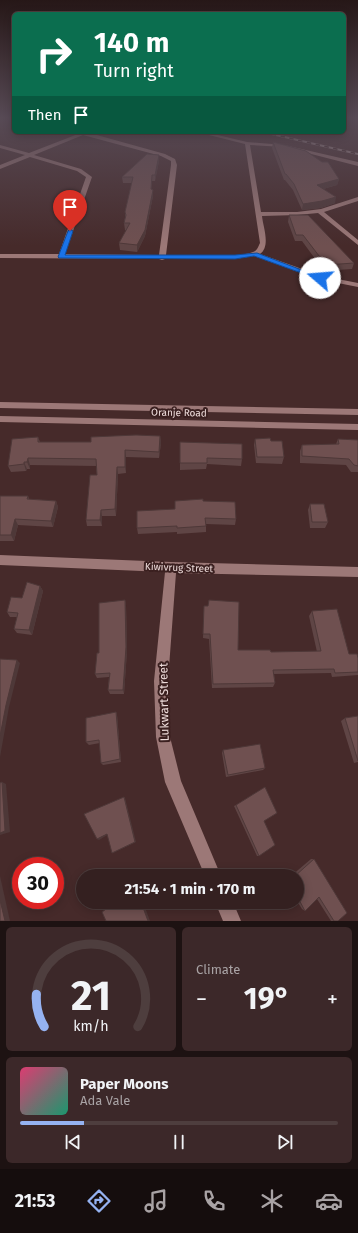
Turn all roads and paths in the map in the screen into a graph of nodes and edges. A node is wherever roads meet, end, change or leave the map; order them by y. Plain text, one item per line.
1 (18, 160) edge
2 (46, 160) edge
3 (172, 160) edge
4 (250, 160) edge
5 (341, 160) edge
6 (358, 164) edge
7 (0, 167) edge
8 (358, 198) edge
9 (320, 212) junction
10 (258, 214) junction
11 (358, 243) edge
12 (255, 254) junction
13 (0, 256) edge
14 (61, 257) junction
15 (162, 258) junction
16 (358, 285) edge
17 (0, 405) edge
18 (358, 412) edge
19 (0, 418) edge
20 (358, 426) edge
21 (0, 560) edge
22 (170, 567) junction
23 (358, 572) edge
24 (210, 869) edge
25 (227, 909) edge
26 (232, 921) edge

1 - 7 street
2 - 14 street
3 - 15 street
4 - 10 street
5 - 6 street
8 - 9 street
9 - 10 street
9 - 11 street
10 - 12 street
12 - 15 street
12 - 16 street
13 - 14 street
14 - 15 street
17 - 18 street
19 - 20 street, Oranje Road
21 - 22 street, Kiwivrug Street
22 - 23 street, Kiwivrug Street
22 - 24 street, Lukwart Street
25 - 26 street

